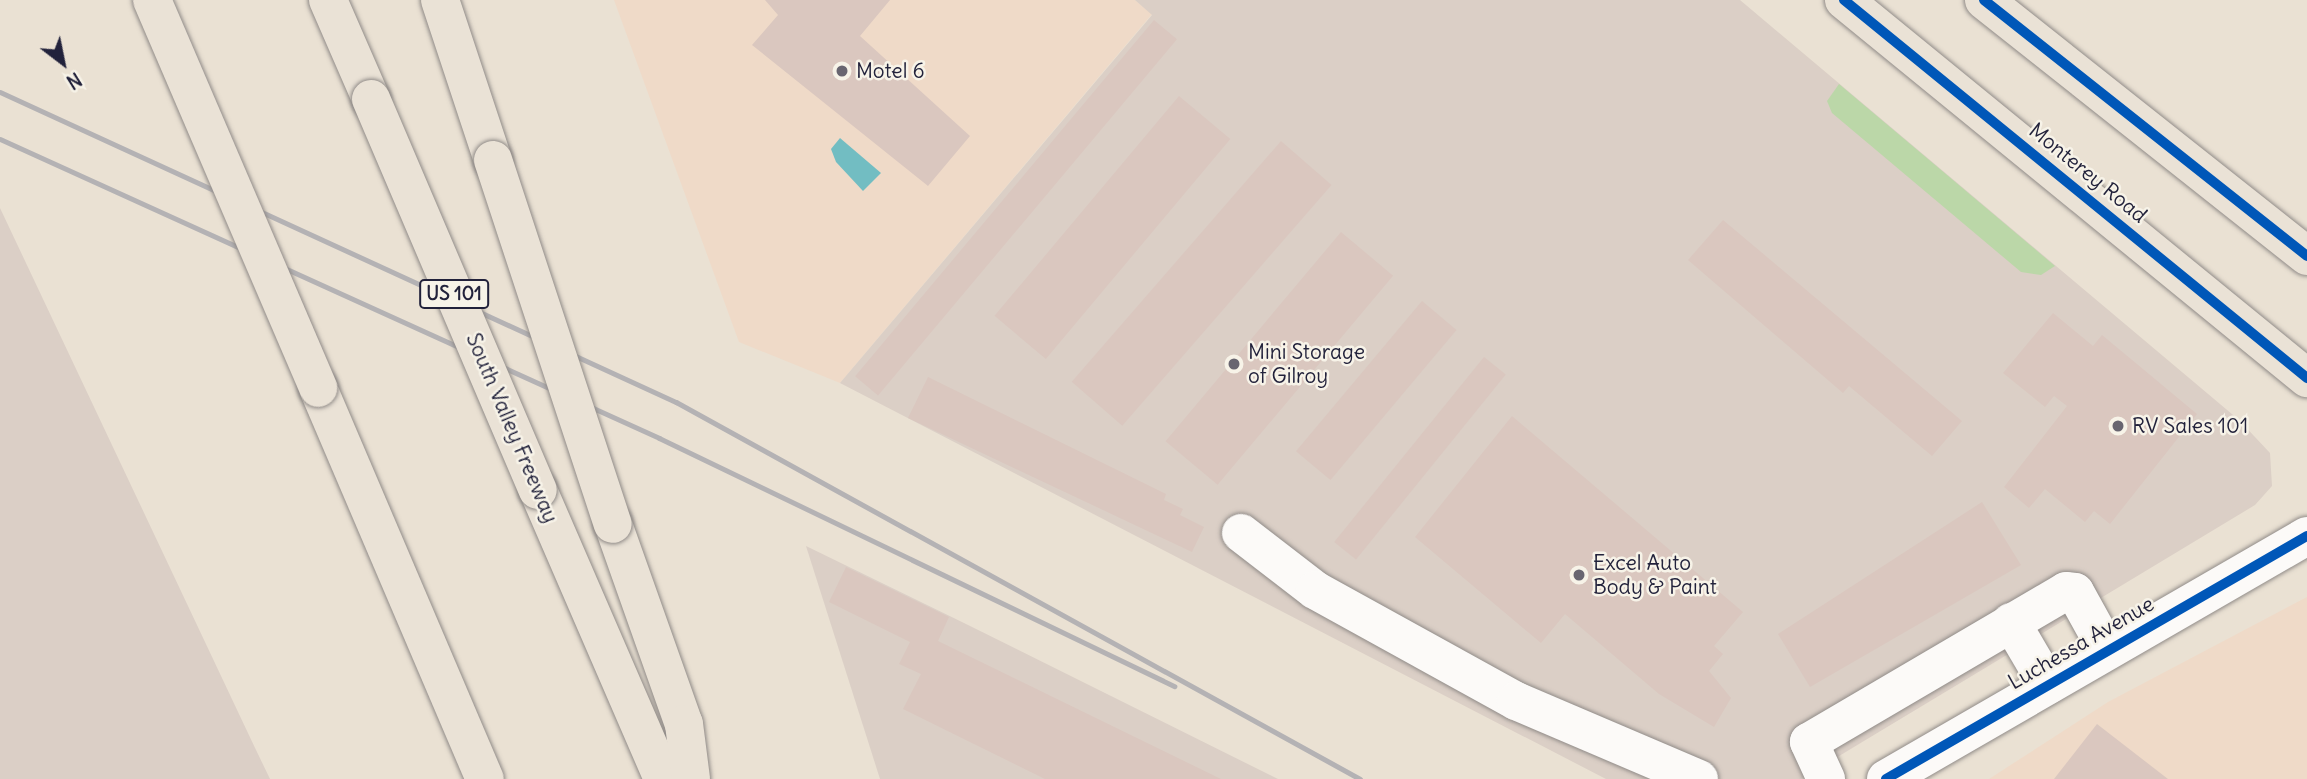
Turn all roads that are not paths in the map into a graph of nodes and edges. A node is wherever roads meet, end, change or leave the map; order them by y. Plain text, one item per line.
1 (152, 0) edge
2 (328, 0) edge
3 (440, 0) edge
4 (1844, 0) edge
5 (1984, 0) edge
6 (2307, 256) edge
7 (2307, 378) edge
8 (1241, 533) dead end
9 (2303, 536) edge
10 (2011, 622) junction
11 (2108, 650) junction
12 (2048, 685) junction
13 (485, 779) edge
14 (663, 779) edge
15 (691, 779) edge
16 (1699, 779) edge
17 (1826, 779) edge
18 (1886, 779) edge

1 - 13 main road, bridge
2 - 14 main road, South Valley Freeway / US 101, bridge
3 - 15 main road, bridge
4 - 7 main road, Monterey Road
5 - 6 main road
8 - 16 street
9 - 11 street, Luchessa Avenue
10 - 11 street
10 - 12 street
10 - 17 street
11 - 12 street, Luchessa Avenue
12 - 18 street, Luchessa Avenue

